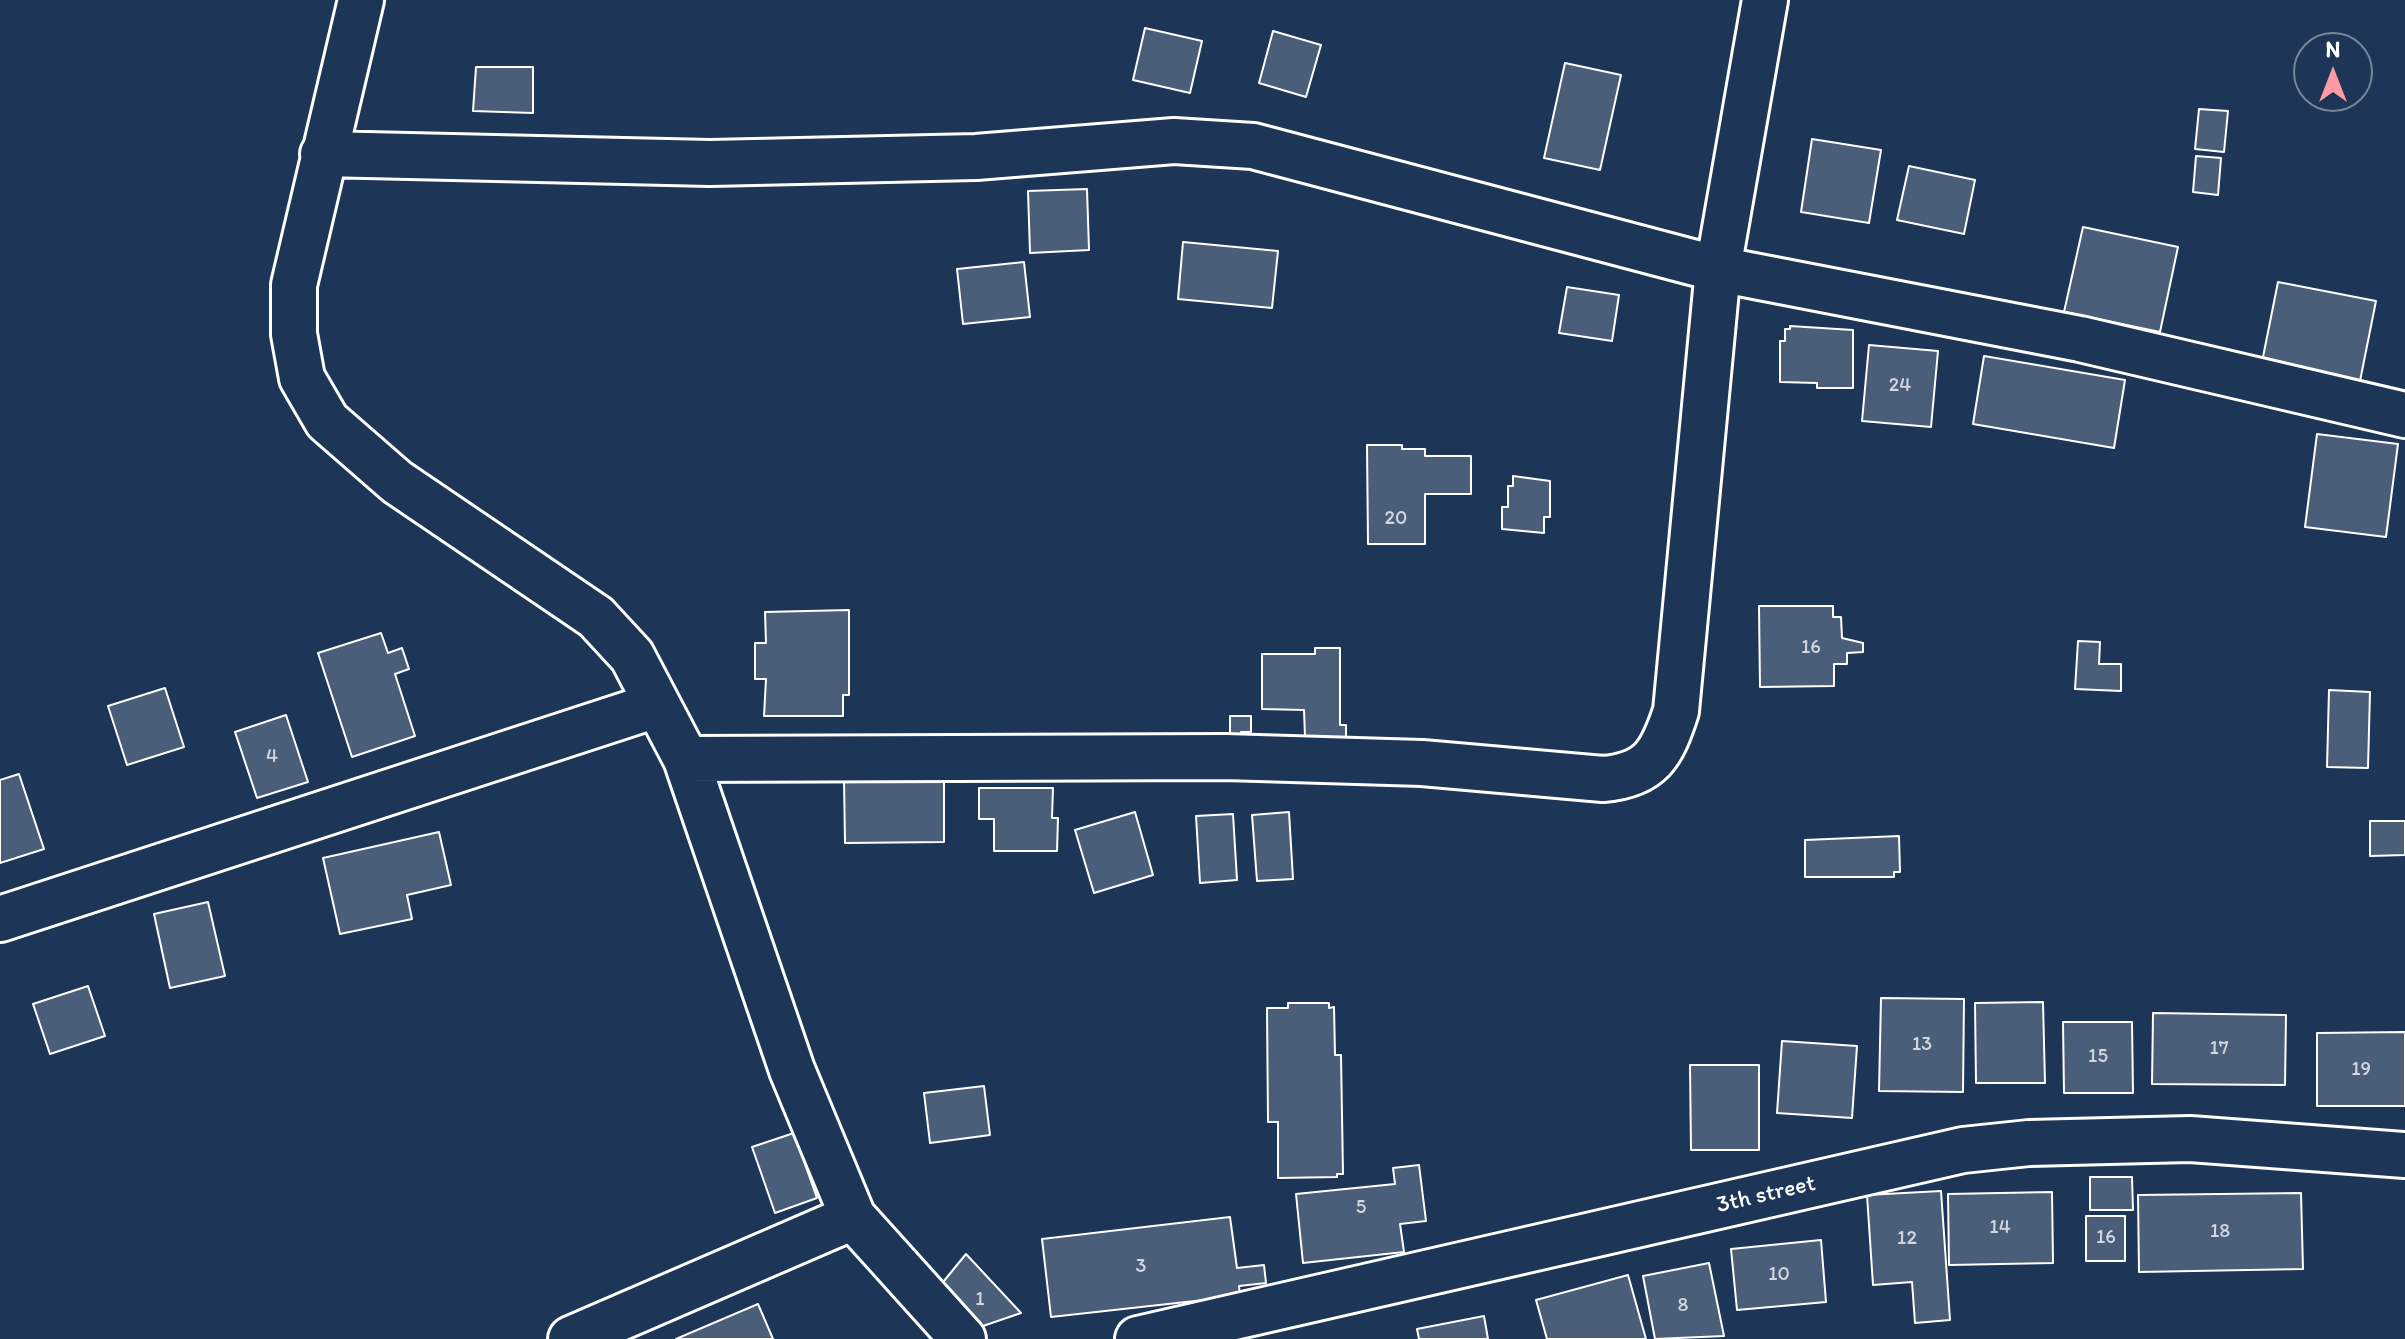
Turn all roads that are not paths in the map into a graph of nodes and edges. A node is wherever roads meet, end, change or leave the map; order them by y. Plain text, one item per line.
1 (361, 0) edge
2 (1765, 0) edge
3 (323, 154) junction
4 (1718, 269) junction
5 (2405, 415) edge
6 (656, 705) junction
7 (686, 759) junction
8 (0, 919) edge
9 (2405, 1155) edge
10 (853, 1217) junction
11 (571, 1339) edge
12 (963, 1339) edge
13 (1138, 1339) edge

1 - 3 street
2 - 4 street
3 - 4 street
3 - 6 street
4 - 5 street
4 - 7 street
6 - 7 street
6 - 8 street
7 - 10 street
9 - 13 street, 3th street
10 - 11 street
10 - 12 street

